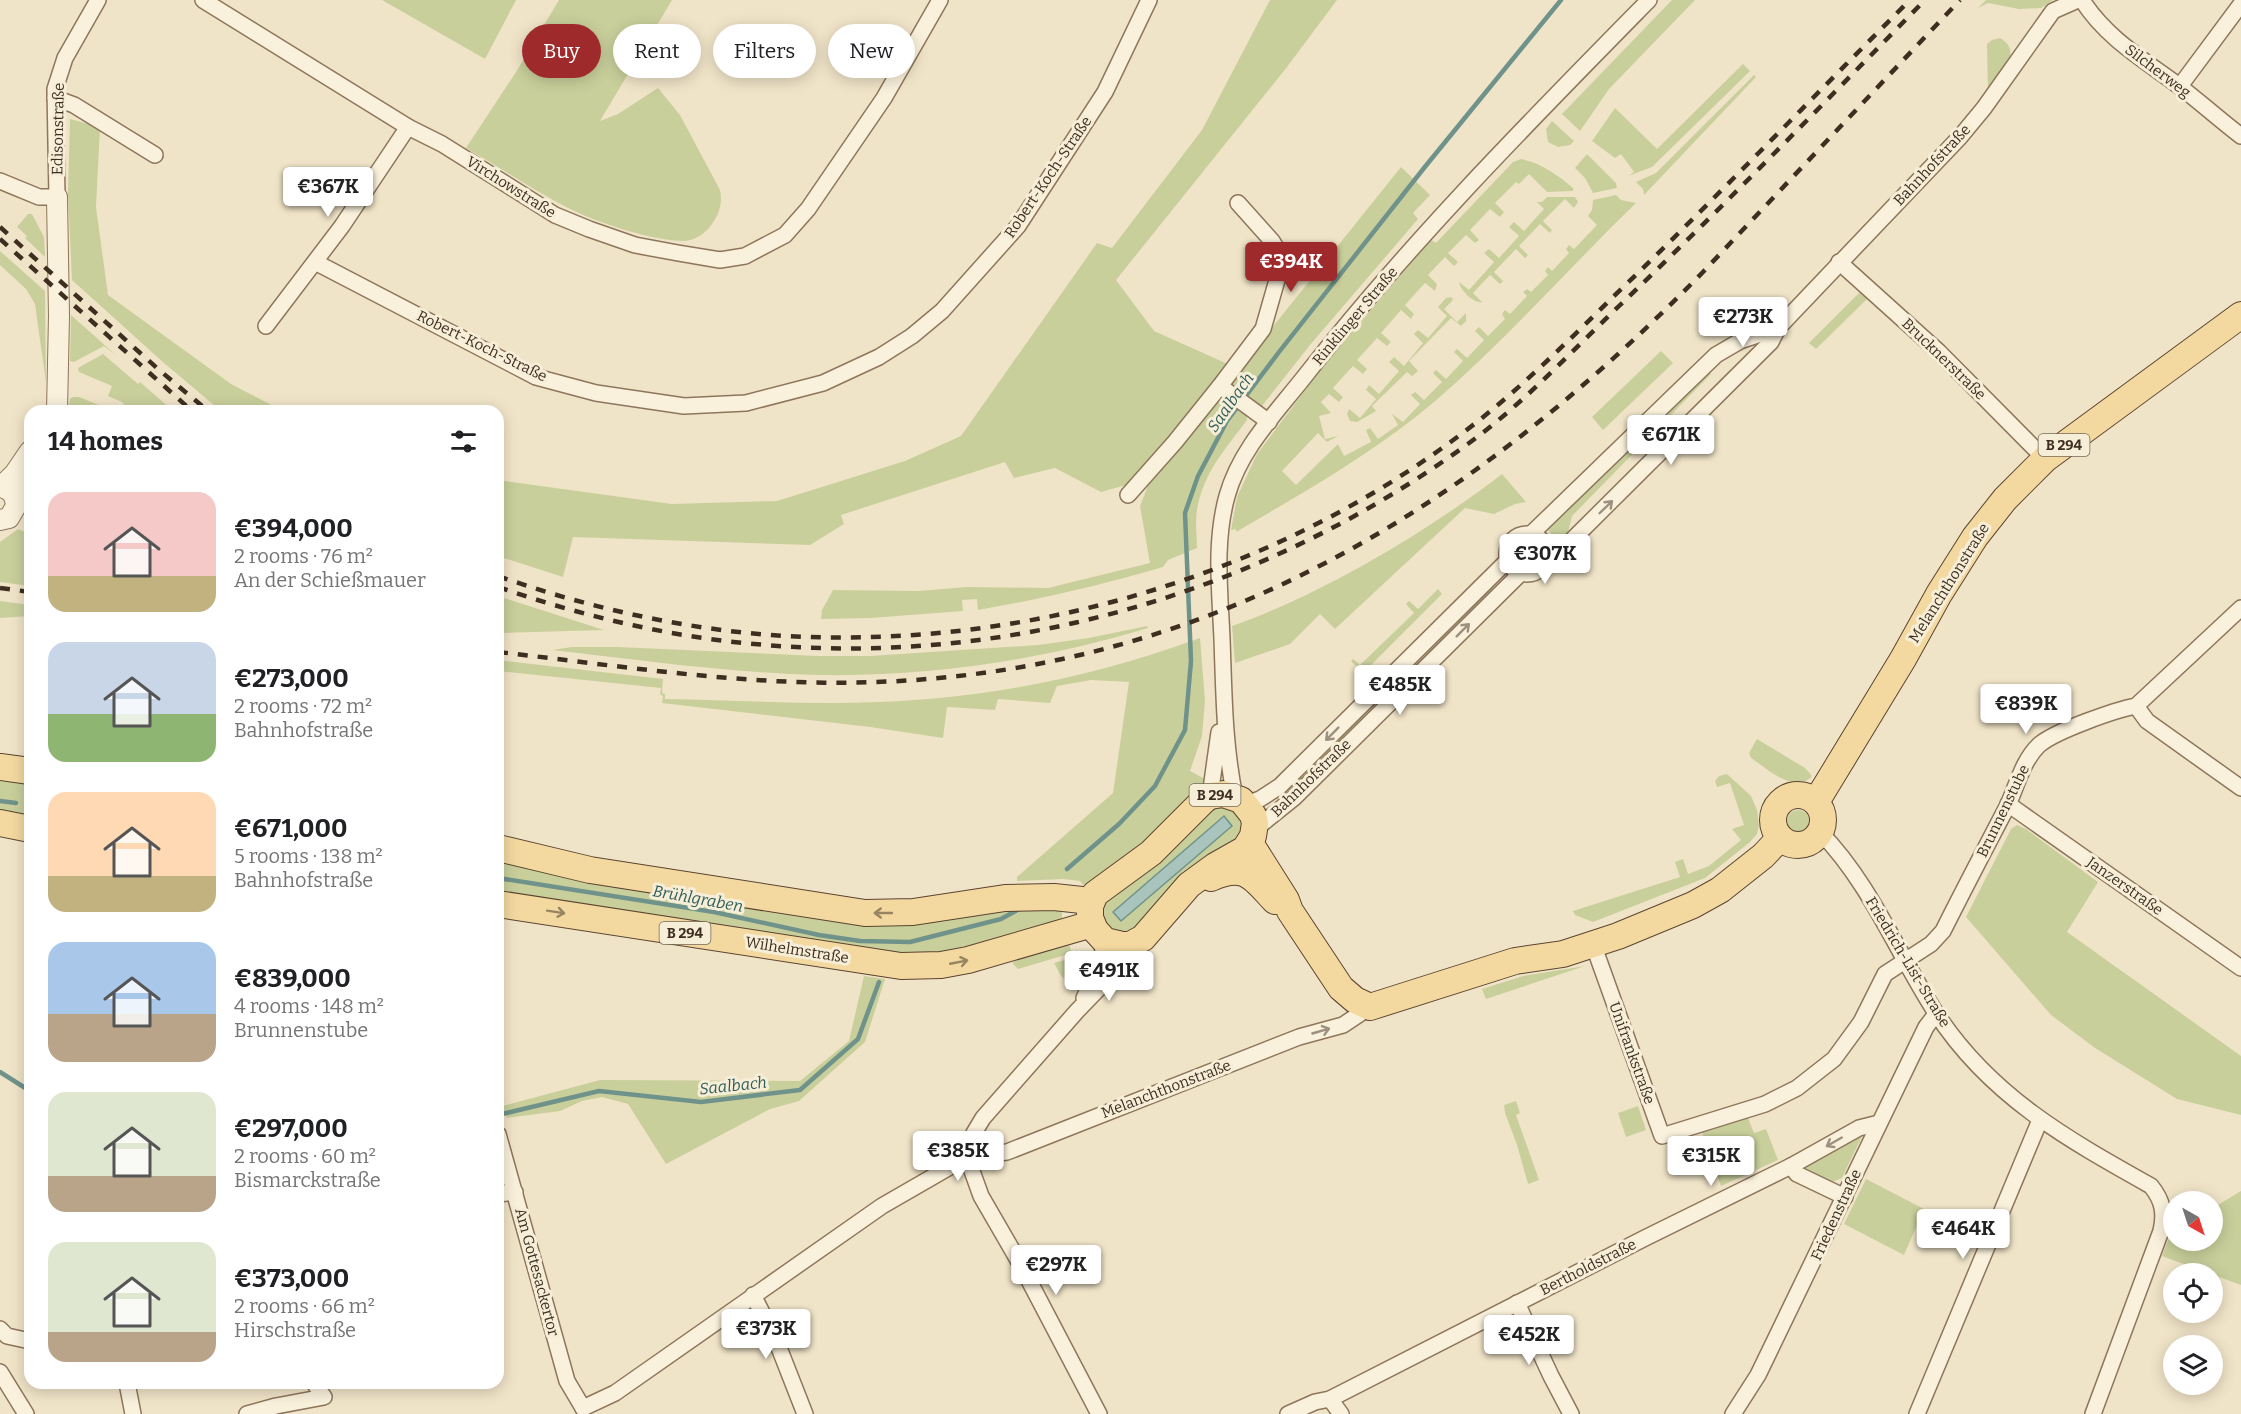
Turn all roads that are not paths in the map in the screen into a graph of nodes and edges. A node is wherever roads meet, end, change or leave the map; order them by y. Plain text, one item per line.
1 (98, 0) edge
2 (203, 0) edge
3 (940, 0) edge
4 (1149, 0) edge
5 (1649, 0) edge
6 (2078, 0) edge
7 (2082, 0) edge
8 (2241, 4) edge
9 (2180, 86) junction
10 (55, 98) junction
11 (408, 127) junction
12 (2241, 136) edge
13 (155, 155) dead end
14 (0, 182) edge
15 (57, 197) junction
16 (1238, 203) dead end
17 (315, 262) junction
18 (1839, 262) junction
19 (2241, 315) edge
20 (266, 326) dead end
21 (1778, 328) junction
22 (1716, 355) junction
23 (1734, 377) junction
24 (58, 385) junction
25 (1224, 389) junction
26 (52, 405) edge
27 (57, 405) edge
28 (1269, 422) junction
29 (2045, 459) junction
30 (24, 460) edge
31 (24, 480) edge
32 (5, 490) edge
33 (1128, 495) dead end
34 (0, 520) edge
35 (1530, 535) junction
36 (1546, 559) junction
37 (1508, 560) junction
38 (1521, 573) junction
39 (2241, 608) edge
40 (1223, 705) junction
41 (2136, 706) junction
42 (0, 766) edge
43 (24, 770) edge
44 (2241, 788) edge
45 (1210, 796) junction
46 (1240, 801) junction
47 (1816, 802) junction
48 (2008, 804) junction
49 (0, 823) edge
50 (24, 828) edge
51 (1820, 832) junction
52 (1252, 836) junction
53 (1780, 838) junction
54 (504, 849) edge
55 (1190, 885) junction
56 (504, 905) edge
57 (1290, 911) junction
58 (1096, 922) junction
59 (1593, 944) junction
60 (1130, 945) junction
61 (1907, 961) junction
62 (2241, 968) edge
63 (1370, 1007) junction
64 (1077, 1011) junction
65 (1936, 1014) junction
66 (2040, 1119) junction
67 (1879, 1123) junction
68 (504, 1154) edge
69 (967, 1157) junction
70 (1791, 1166) junction
71 (515, 1192) junction
72 (504, 1193) edge
73 (1845, 1197) junction
74 (753, 1295) junction
75 (1517, 1303) junction
76 (0, 1329) edge
77 (24, 1340) edge
78 (0, 1372) edge
79 (128, 1389) edge
80 (318, 1389) edge
81 (1330, 1399) junction
82 (582, 1411) edge
83 (26, 1414) edge
84 (133, 1414) edge
85 (247, 1414) edge
86 (805, 1414) edge
87 (1099, 1414) edge
88 (1288, 1414) edge
89 (1341, 1414) edge
90 (1571, 1414) edge
91 (1733, 1414) edge
92 (1917, 1414) edge
93 (2093, 1414) edge

1 - 10 street, Edisonstraße
2 - 11 street, Virchowstraße
3 - 11 street, Virchowstraße
4 - 17 street, Robert-Koch-Straße
5 - 28 street, Rinklinger Straße
6 - 18 street, Bahnhofstraße
7 - 9 street, Silcherweg
8 - 9 street
9 - 12 street, Silcherweg
10 - 13 street
10 - 15 street, Edisonstraße
11 - 17 street
14 - 15 street
15 - 24 street
16 - 25 street
17 - 20 street
18 - 21 street, Bahnhofstraße
18 - 29 street, Brucknerstraße
19 - 29 main road, Melanchthonstraße / B 294
21 - 22 street, Bahnhofstraße
21 - 23 street, Bahnhofstraße
22 - 23 street
22 - 35 street, Bahnhofstraße
36 -> 23 street, Bahnhofstraße
24 - 26 street
24 - 27 street
25 - 28 street
25 - 33 street
28 - 40 street, Rinklinger Straße
29 - 47 main road, Melanchthonstraße / B 294
30 - 32 street
31 - 32 street
32 - 34 street
35 - 36 street
35 - 37 street
36 - 38 street
37 - 38 street
37 -> 46 street, Bahnhofstraße
52 -> 38 street, Bahnhofstraße
39 - 41 street, Brunnenstube
40 - 45 street, Rinklinger Straße
40 - 46 street, Rinklinger Straße
41 - 44 street
41 - 48 street, Brunnenstube
42 - 43 main road
45 - 46 main road, B 294
45 - 58 main road, B 294
46 - 52 main road, B 294
47 - 51 main road
47 - 53 main road
48 - 61 street, Brunnenstube
48 - 62 street, Janzerstraße
49 - 50 main road
51 - 53 main road
51 - 61 street, Friedrich-List-Straße
52 - 55 main road
52 - 57 main road, B 294
53 - 59 main road, Melanchthonstraße
58 -> 54 main road, B 294
55 - 57 main road
55 - 60 main road
56 -> 58 main road, Wilhelmstraße / B 294
57 - 63 main road, B 294
58 - 60 main road, B 294
58 - 64 street
59 - 61 street, Unifrankstraße
59 - 63 main road, Melanchthonstraße
60 - 64 street
61 - 65 street, Friedrich-List-Straße
69 -> 63 street, Melanchthonstraße
64 - 69 street
65 - 66 street, Friedrich-List-Straße
65 - 67 street, Friedenstraße
66 - 92 street
66 - 93 street, Friedrich-List-Straße
67 -> 70 street, Bertholdstraße
67 - 73 street, Friedenstraße
68 - 71 street, Am Gottesackertor
69 - 74 street, Melanchthonstraße
69 - 87 street
70 - 73 street
70 - 75 street, Bertholdstraße
71 - 72 street
71 - 82 street, Am Gottesackertor
73 - 91 street, Friedenstraße
74 - 82 street, Melanchthonstraße
74 - 86 street
75 - 81 street, Bertholdstraße
75 - 90 street
76 - 77 street
78 - 83 street
79 - 84 street
80 - 85 street
81 - 88 street, Bertholdstraße
81 - 89 street

